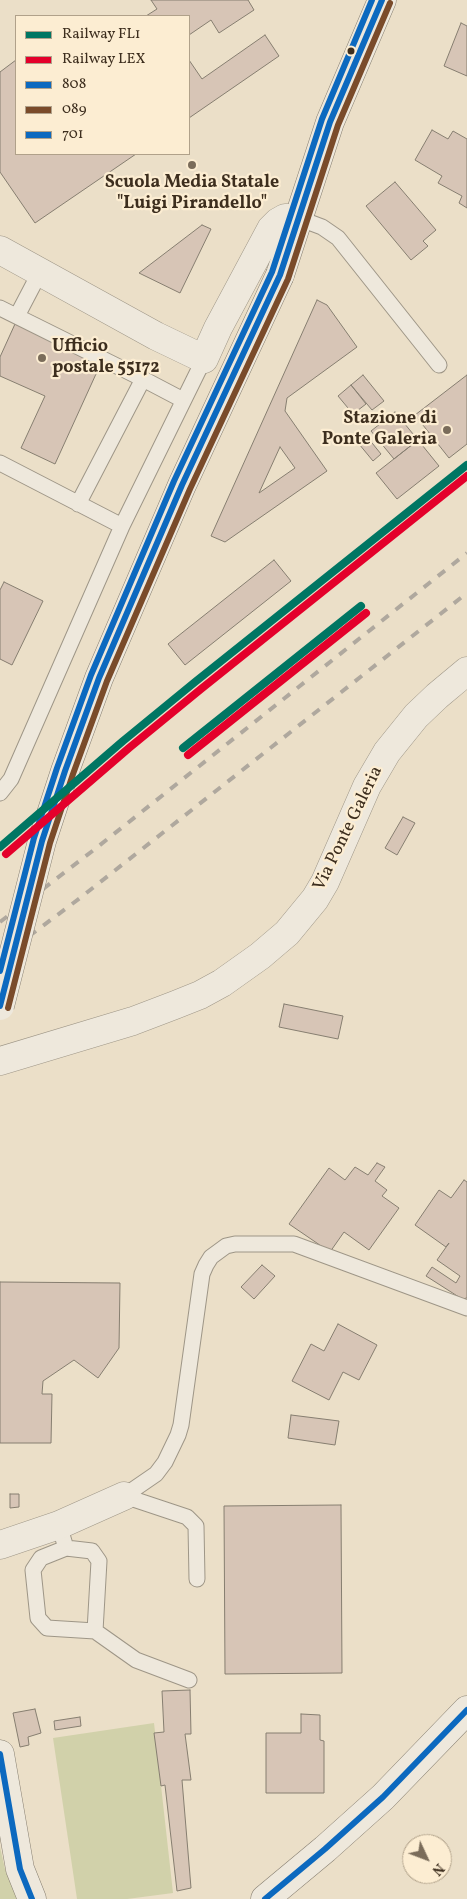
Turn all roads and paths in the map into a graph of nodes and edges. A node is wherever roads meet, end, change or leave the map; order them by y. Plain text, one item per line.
1 (382, 0) edge
2 (298, 218) junction
3 (0, 250) edge
4 (40, 272) junction
5 (0, 308) edge
6 (17, 316) junction
7 (204, 359) junction
8 (439, 365) dead end
9 (143, 380) junction
10 (183, 400) junction
11 (0, 462) edge
12 (78, 504) junction
13 (122, 526) junction
14 (467, 671) edge
15 (0, 793) edge
16 (0, 1006) edge
17 (0, 1061) edge
18 (467, 1308) edge
19 (124, 1496) junction
20 (63, 1536) junction
21 (0, 1546) edge
22 (197, 1579) dead end
23 (95, 1631) junction
24 (189, 1680) dead end
25 (467, 1710) edge
26 (0, 1754) edge
27 (32, 1899) edge
28 (265, 1899) edge

1 - 2 main road
2 - 7 main road
2 - 8 lane
2 - 16 main road, bridge
3 - 4 main road
4 - 6 lane
4 - 7 main road
5 - 6 lane
6 - 9 lane
7 - 10 lane
9 - 10 lane
9 - 12 lane
10 - 13 lane
11 - 12 lane
12 - 13 lane
13 - 15 lane
14 - 17 main road, Via Ponte Galeria
18 - 19 lane
19 - 20 main road
19 - 22 lane
20 - 21 main road
20 - 23 lane
20 - 23 lane
23 - 24 lane
25 - 28 main road
26 - 27 main road

